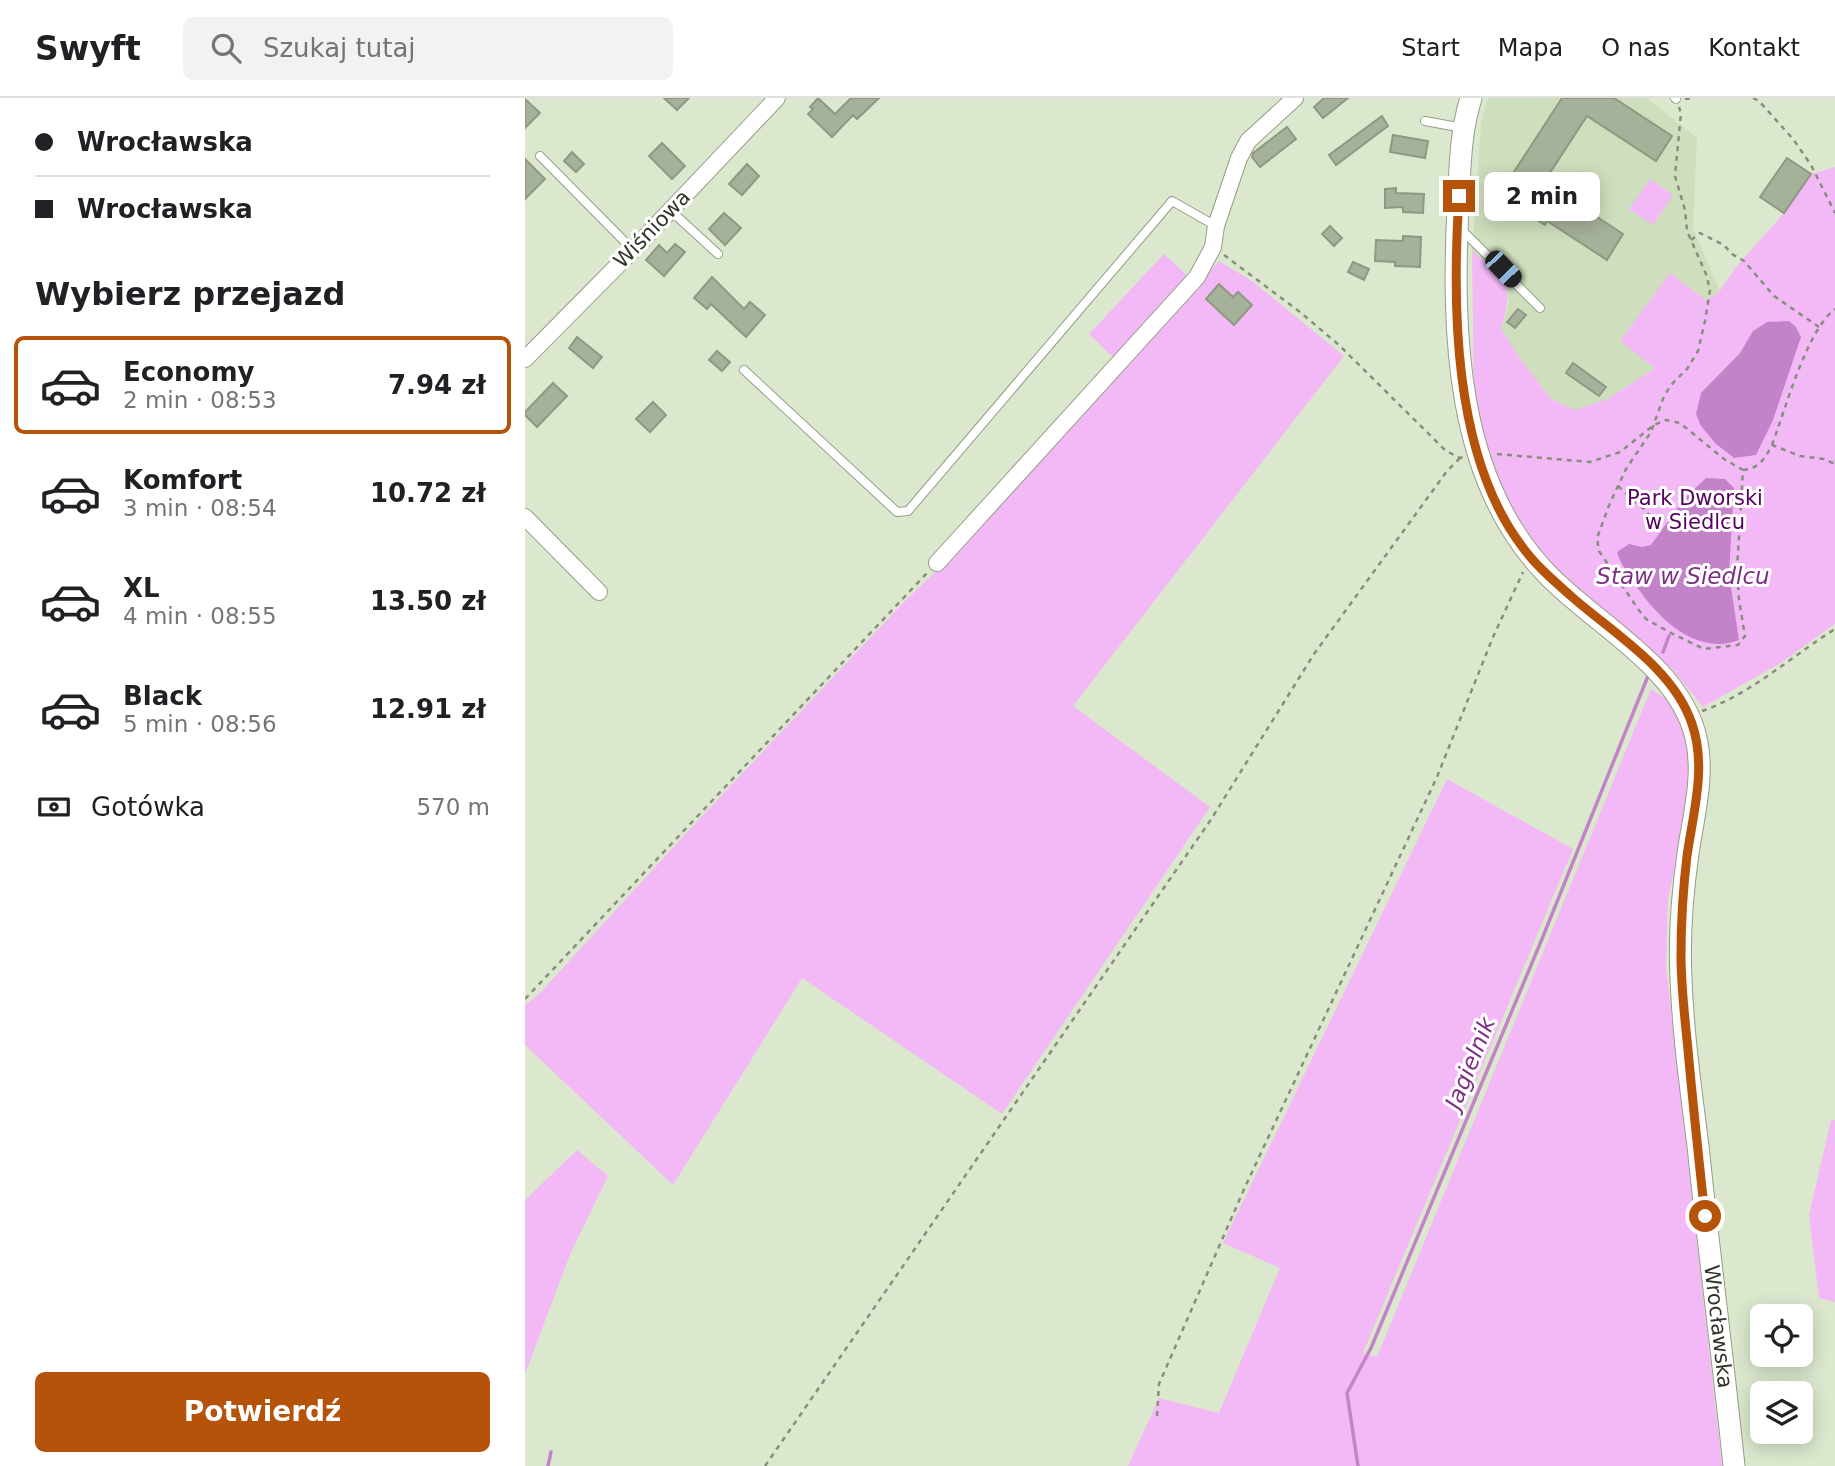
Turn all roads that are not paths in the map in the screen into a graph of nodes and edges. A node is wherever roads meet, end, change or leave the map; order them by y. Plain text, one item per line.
1 (777, 98) edge
2 (1295, 98) edge
3 (1471, 98) edge
4 (1425, 121) dead end
5 (1463, 128) junction
6 (540, 156) dead end
7 (670, 210) junction
8 (1216, 226) junction
9 (1457, 226) junction
10 (633, 250) junction
11 (718, 254) dead end
12 (1540, 308) dead end
13 (525, 359) edge
14 (744, 370) dead end
15 (525, 517) edge
16 (937, 563) road end
17 (599, 592) dead end
18 (1734, 1466) edge

1 - 7 street, Wiśniowa
2 - 8 street
3 - 5 street, Wrocławska
4 - 5 lane
5 - 9 street, Wrocławska
6 - 10 lane
7 - 10 street, Wiśniowa
7 - 11 lane
8 - 14 lane
8 - 16 street
9 - 12 lane
9 - 18 street, Wrocławska
10 - 13 street, Wiśniowa
15 - 17 street

